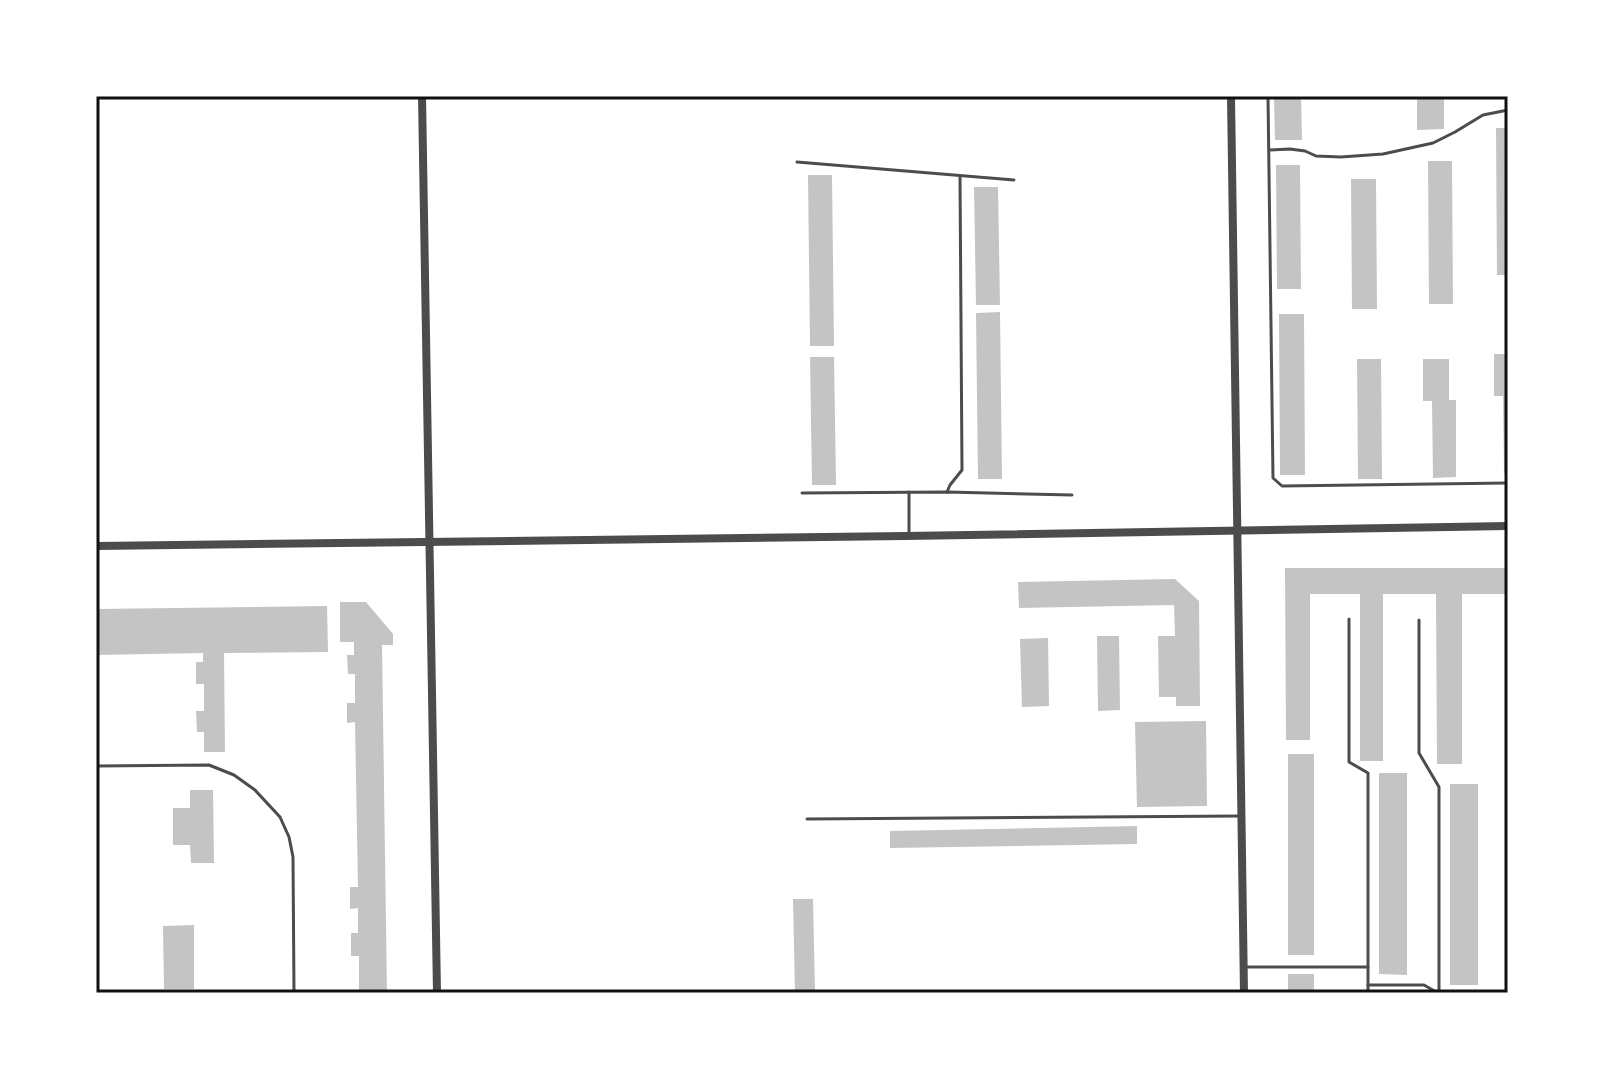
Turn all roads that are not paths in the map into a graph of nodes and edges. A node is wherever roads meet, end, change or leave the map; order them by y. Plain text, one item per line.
1 (422, 96) edge
2 (1231, 96) edge
3 (1268, 96) edge
4 (1508, 110) edge
5 (1269, 150) junction
6 (797, 162) dead end
7 (960, 176) junction
8 (1014, 180) dead end
9 (1508, 483) edge
10 (909, 492) junction
11 (947, 492) junction
12 (802, 493) dead end
13 (1072, 495) dead end
14 (1508, 526) edge
15 (1237, 531) junction
16 (909, 536) junction
17 (430, 542) junction
18 (96, 546) edge
19 (1349, 619) dead end
20 (1419, 620) dead end
21 (96, 766) edge
22 (1241, 816) junction
23 (807, 819) dead end
24 (1243, 967) junction
25 (1368, 967) junction
26 (1368, 985) junction
27 (294, 993) edge
28 (437, 993) edge
29 (1244, 993) edge
30 (1368, 993) edge
31 (1438, 993) edge

1 - 17 street
2 - 15 street
3 - 5 lane
4 - 5 lane
5 - 9 lane
6 - 7 lane
7 - 8 lane
7 - 11 lane
10 - 11 lane
10 - 12 lane
10 - 16 lane
11 - 13 lane
14 - 15 street
15 - 16 street
15 - 22 street
16 - 17 street
17 - 18 street
17 - 28 street
19 - 25 lane
20 - 31 lane
21 - 27 lane
22 - 23 lane
22 - 24 street
24 - 25 lane
24 - 29 street
25 - 26 lane
26 - 30 lane
26 - 31 lane

